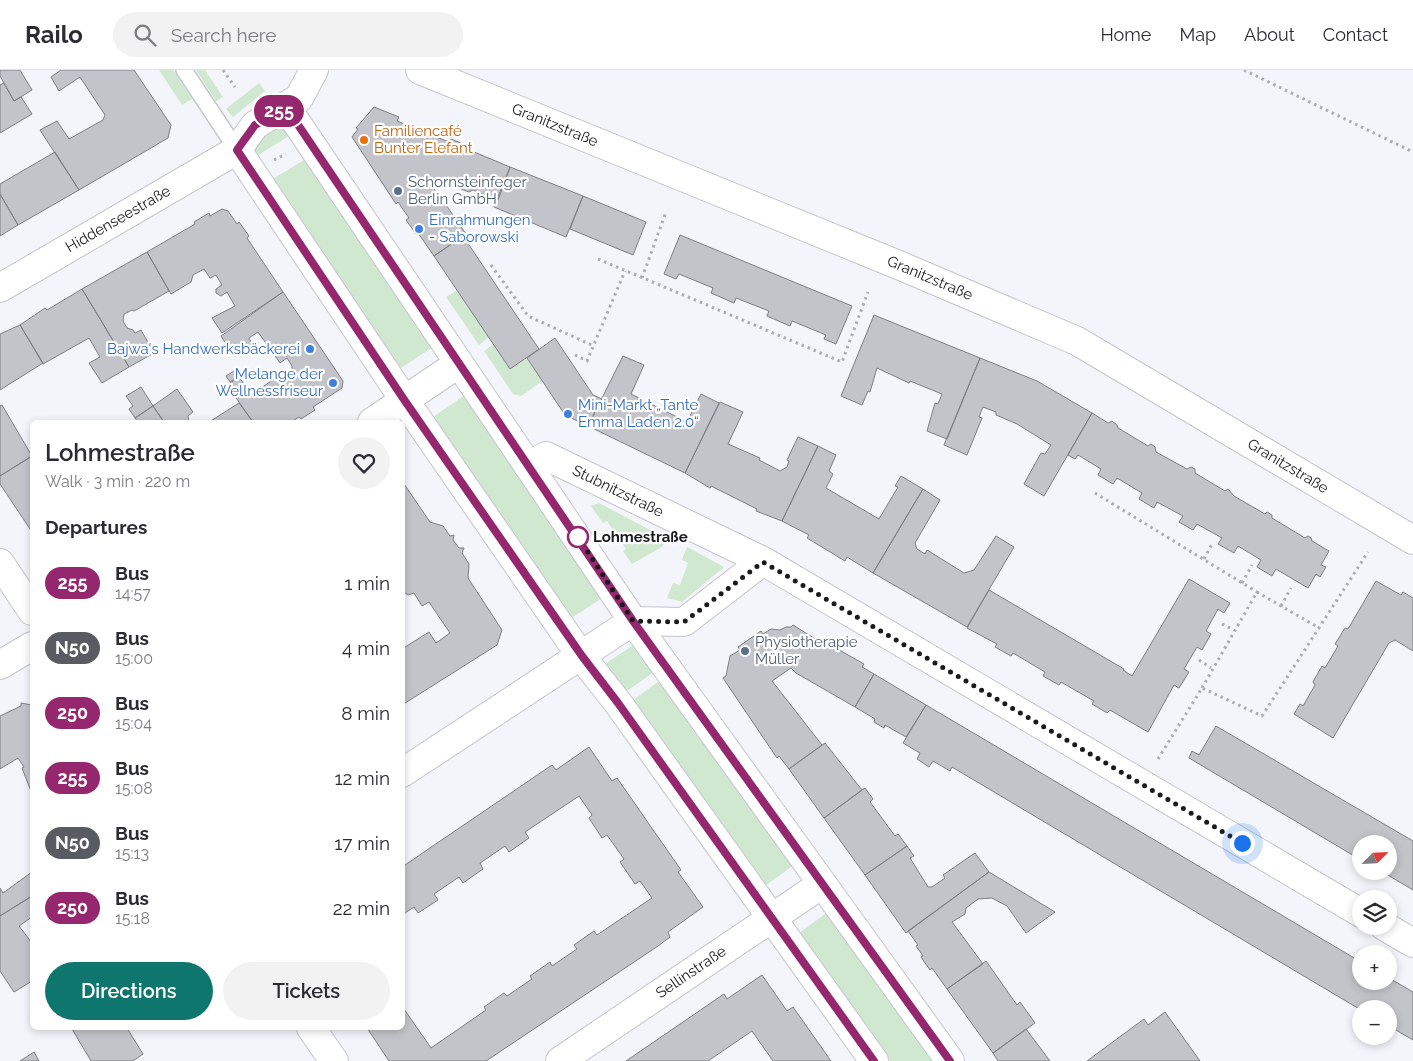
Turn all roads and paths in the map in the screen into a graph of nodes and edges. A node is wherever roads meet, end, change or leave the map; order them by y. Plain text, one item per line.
1 (184, 70) edge
2 (223, 70) edge
3 (314, 70) edge
4 (420, 70) edge
5 (1244, 70) edge
6 (235, 87) dead end
7 (286, 107) junction
8 (237, 150) junction
9 (291, 151) dead end
10 (1413, 152) edge
11 (268, 164) dead end
12 (666, 212) dead end
13 (598, 259) dead end
14 (491, 265) dead end
15 (625, 271) junction
16 (642, 278) junction
17 (0, 288) edge
18 (868, 292) dead end
19 (594, 346) junction
20 (574, 355) dead end
21 (458, 364) junction
22 (405, 401) junction
23 (375, 420) edge
24 (528, 466) junction
25 (1095, 493) dead end
26 (1413, 540) edge
27 (1213, 542) dead end
28 (1368, 552) dead end
29 (1204, 559) junction
30 (763, 562) junction
31 (0, 563) edge
32 (1252, 565) dead end
33 (1242, 583) junction
34 (1291, 588) dead end
35 (1257, 592) junction
36 (1281, 606) junction
37 (30, 608) edge
38 (633, 621) junction
39 (1222, 624) dead end
40 (1319, 628) junction
41 (1234, 630) junction
42 (30, 647) edge
43 (582, 656) junction
44 (1199, 660) dead end
45 (0, 665) edge
46 (1212, 668) junction
47 (1202, 688) junction
48 (1158, 759) dead end
49 (405, 771) edge
50 (822, 884) junction
51 (1352, 908) edge
52 (772, 918) junction
53 (1397, 934) edge
54 (1413, 943) edge
55 (312, 1030) edge
56 (334, 1061) edge
57 (560, 1061) edge
58 (874, 1061) edge
59 (950, 1061) edge

1 - 8 lane
2 - 6 path
3 - 7 street
4 - 26 street, Granitzstraße
5 - 10 path
7 - 8 street
7 - 21 street
8 - 17 street, Hiddenseestraße
8 - 22 street
9 - 11 path
12 - 16 path
13 - 15 path
14 - 19 path
15 - 16 path
15 - 19 path
16 - 18 path
19 - 20 path
21 - 22 street
21 - 24 street
22 - 23 street
22 - 43 street
24 - 30 street, Stubnitzstraße
24 - 38 street
25 - 29 path
27 - 29 path
28 - 40 path
29 - 33 path
30 - 38 street
30 - 51 street, Stubnitzstraße
31 - 37 street
32 - 33 path
33 - 35 path
34 - 36 path
35 - 36 path
35 - 41 path
36 - 40 path
38 - 43 street
38 - 50 street
39 - 41 path
40 - 47 path
41 - 46 path
42 - 45 street
43 - 49 street
43 - 52 street
44 - 46 path
46 - 47 path
47 - 48 path
50 - 52 street, Sellinstraße
50 - 59 street
52 - 57 street, Sellinstraße
52 - 58 street
53 - 54 street
55 - 56 street

